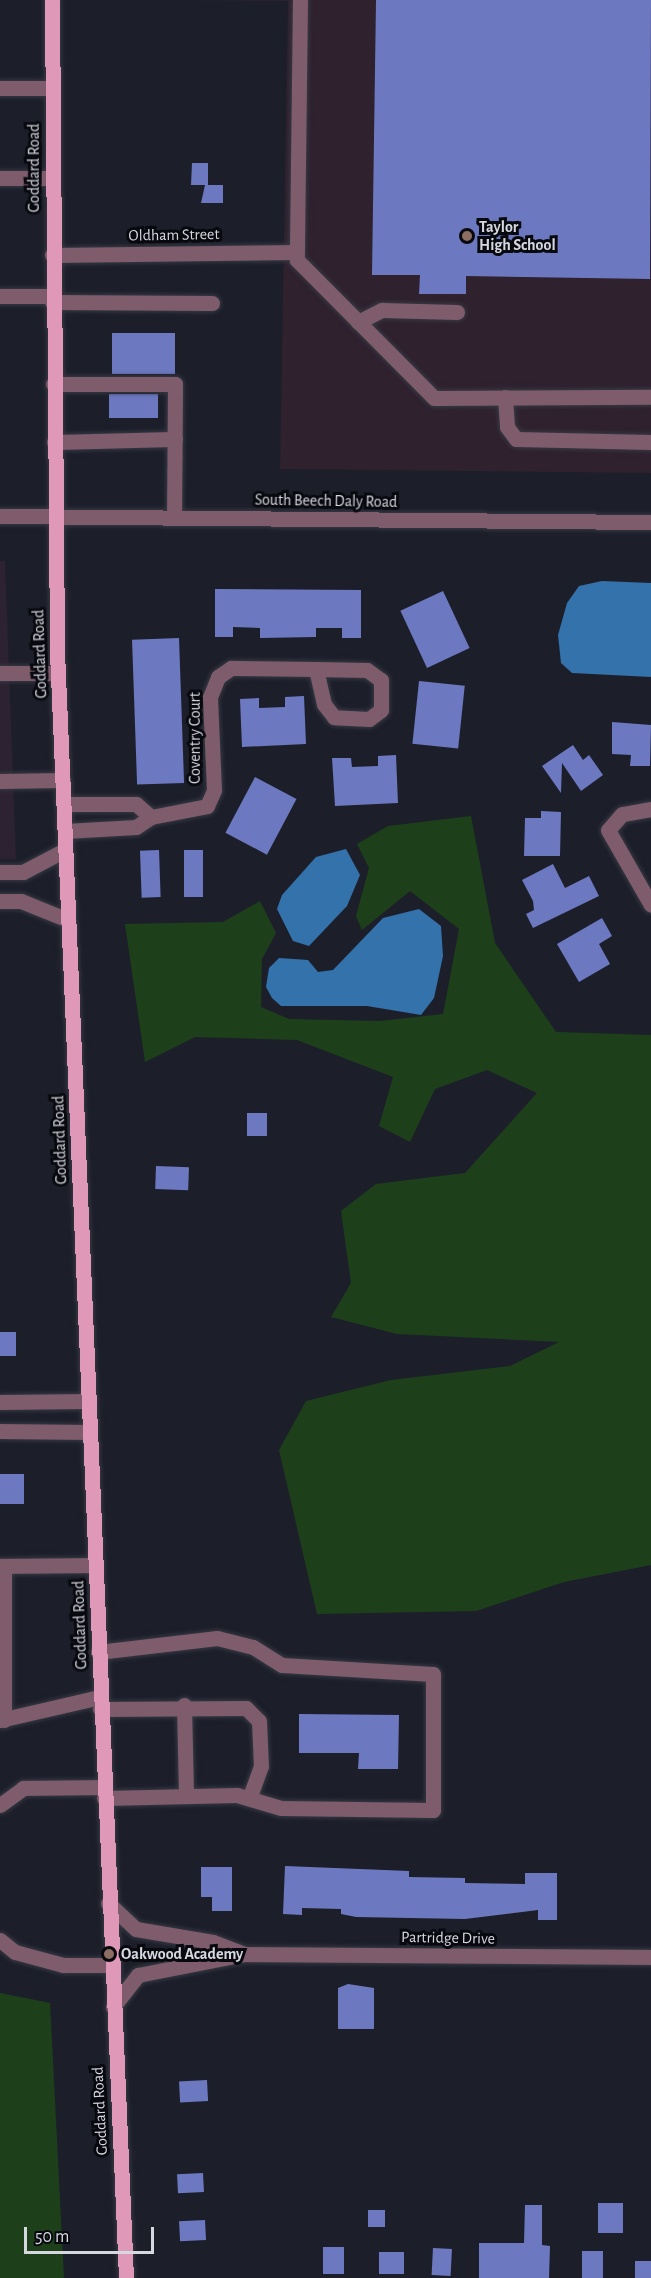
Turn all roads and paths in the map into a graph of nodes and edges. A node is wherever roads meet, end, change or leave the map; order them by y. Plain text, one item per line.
1 (52, 0) edge
2 (300, 0) edge
3 (0, 88) edge
4 (52, 88) junction
5 (0, 178) edge
6 (52, 178) junction
7 (297, 252) junction
8 (52, 255) junction
9 (0, 296) edge
10 (52, 299) junction
11 (212, 303) dead end
12 (458, 312) dead end
13 (358, 322) junction
14 (52, 384) junction
15 (505, 397) junction
16 (651, 397) edge
17 (175, 439) junction
18 (54, 442) junction
19 (651, 442) edge
20 (0, 516) edge
21 (55, 517) junction
22 (174, 517) junction
23 (651, 522) edge
24 (316, 669) junction
25 (0, 673) edge
26 (58, 673) junction
27 (63, 780) junction
28 (0, 781) edge
29 (64, 804) junction
30 (651, 809) edge
31 (151, 817) junction
32 (65, 831) junction
33 (65, 850) junction
34 (0, 872) edge
35 (0, 901) edge
36 (651, 905) edge
37 (69, 920) junction
38 (88, 1401) junction
39 (0, 1402) edge
40 (0, 1431) edge
41 (89, 1432) junction
42 (2, 1566) edge
43 (96, 1566) junction
44 (98, 1652) junction
45 (100, 1703) junction
46 (184, 1705) junction
47 (2, 1720) edge
48 (0, 1787) edge
49 (23, 1788) junction
50 (104, 1792) junction
51 (186, 1796) junction
52 (250, 1797) junction
53 (0, 1806) edge
54 (108, 1903) junction
55 (3, 1945) edge
56 (244, 1954) junction
57 (651, 1957) edge
58 (111, 1965) junction
59 (113, 2007) junction
60 (126, 2278) edge

1 - 4 main road, Goddard Road
2 - 7 street
3 - 4 street
4 - 6 main road, Goddard Road
5 - 6 street
6 - 8 main road, Goddard Road
7 - 8 street, Oldham Street
7 - 13 street
8 - 10 main road, Goddard Road
9 - 10 street
10 - 11 street
10 - 14 main road, Goddard Road
12 - 13 street
13 - 15 street
14 - 17 street
14 - 18 main road, Goddard Road
15 - 16 street
15 - 19 street
17 - 18 street
17 - 22 street
18 - 21 main road, Goddard Road
20 - 21 street, South Beech Daly Road
21 - 22 street, South Beech Daly Road
21 - 26 main road, Goddard Road
22 - 23 street, South Beech Daly Road
24 - 24 street, Coventry Court
24 - 31 street, Coventry Court
25 - 26 street
26 - 27 main road, Goddard Road
27 - 28 street
27 - 29 main road, Goddard Road
29 - 31 street
29 - 32 main road, Goddard Road
30 - 36 street
31 - 32 street, Coventry Court
32 - 33 main road, Goddard Road
33 - 34 street
33 - 37 main road, Goddard Road
35 - 37 street
37 - 38 main road, Goddard Road
38 - 39 street
38 - 41 main road, Goddard Road
40 - 41 street
41 - 43 main road, Goddard Road
42 - 43 street
42 - 47 street
43 - 44 main road, Goddard Road
44 - 45 main road, Goddard Road
44 - 52 street
45 - 46 street
45 - 47 street
45 - 50 main road, Goddard Road
46 - 51 street
46 - 52 street
48 - 49 street
49 - 50 street
49 - 53 street
50 - 51 street
50 - 54 main road, Goddard Road
51 - 52 street
54 - 56 street
54 - 58 main road, Goddard Road
55 - 58 street
56 - 57 street, Partridge Drive
56 - 59 street
58 - 59 main road, Goddard Road
59 - 60 main road, Goddard Road

